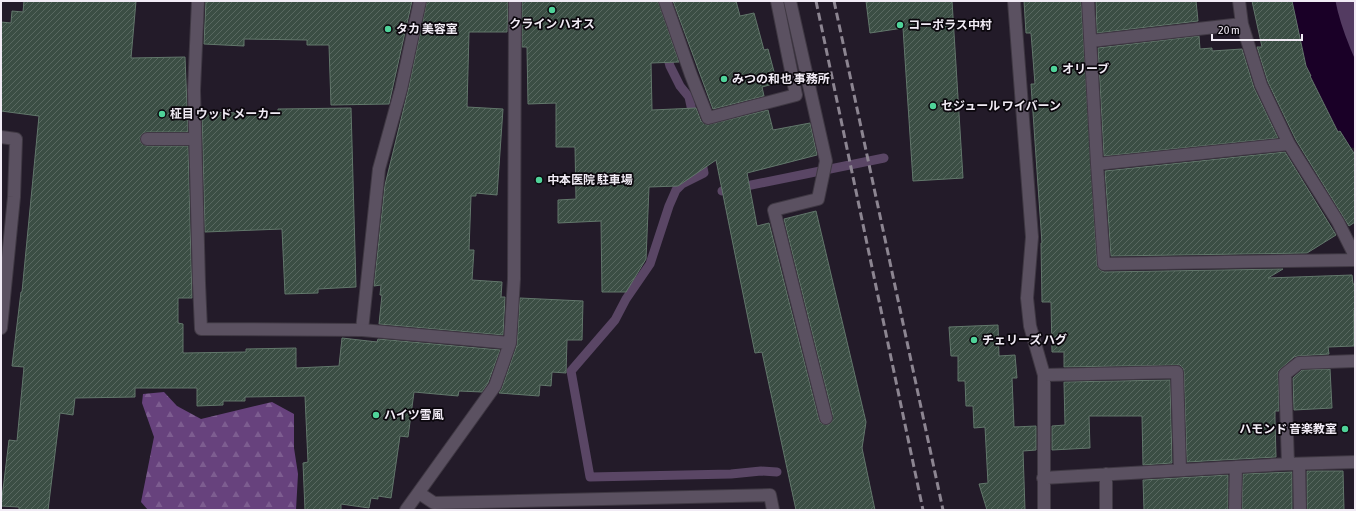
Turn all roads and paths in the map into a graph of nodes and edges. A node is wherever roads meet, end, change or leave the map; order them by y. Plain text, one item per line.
1 (198, 1) edge
2 (420, 1) edge
3 (515, 1) edge
4 (665, 1) edge
5 (777, 1) edge
6 (790, 1) edge
7 (1014, 1) edge
8 (1088, 1) edge
9 (1239, 1) edge
10 (1242, 24) junction
11 (1091, 41) junction
12 (1, 137) edge
13 (147, 139) dead end
14 (195, 139) junction
15 (1289, 144) junction
16 (1097, 164) junction
17 (1355, 256) edge
18 (1355, 260) edge
19 (1, 328) edge
20 (362, 330) junction
21 (510, 343) junction
22 (1355, 361) edge
23 (1044, 375) junction
24 (826, 418) dead end
25 (1355, 462) edge
26 (1294, 464) junction
27 (1236, 467) junction
28 (1180, 470) junction
29 (1106, 474) junction
30 (1043, 478) junction
31 (420, 493) junction
32 (406, 510) edge
33 (773, 510) edge
34 (1044, 510) edge
35 (1106, 510) edge
36 (1235, 510) edge
37 (1300, 510) edge

1 - 14 street
2 - 20 street
3 - 21 street
4 - 5 street
6 - 24 street
7 - 23 street
8 - 11 street
9 - 10 street
10 - 11 street
10 - 15 street
11 - 16 street
12 - 19 street
13 - 14 street
14 - 20 street
15 - 16 street
15 - 17 street
16 - 18 street
20 - 21 street
21 - 31 street
22 - 26 street
23 - 28 street
23 - 30 street
25 - 26 street
26 - 27 street
26 - 37 street
27 - 28 street
27 - 36 street
28 - 29 street
29 - 30 street
29 - 35 street
30 - 34 street
31 - 32 street
31 - 33 street

